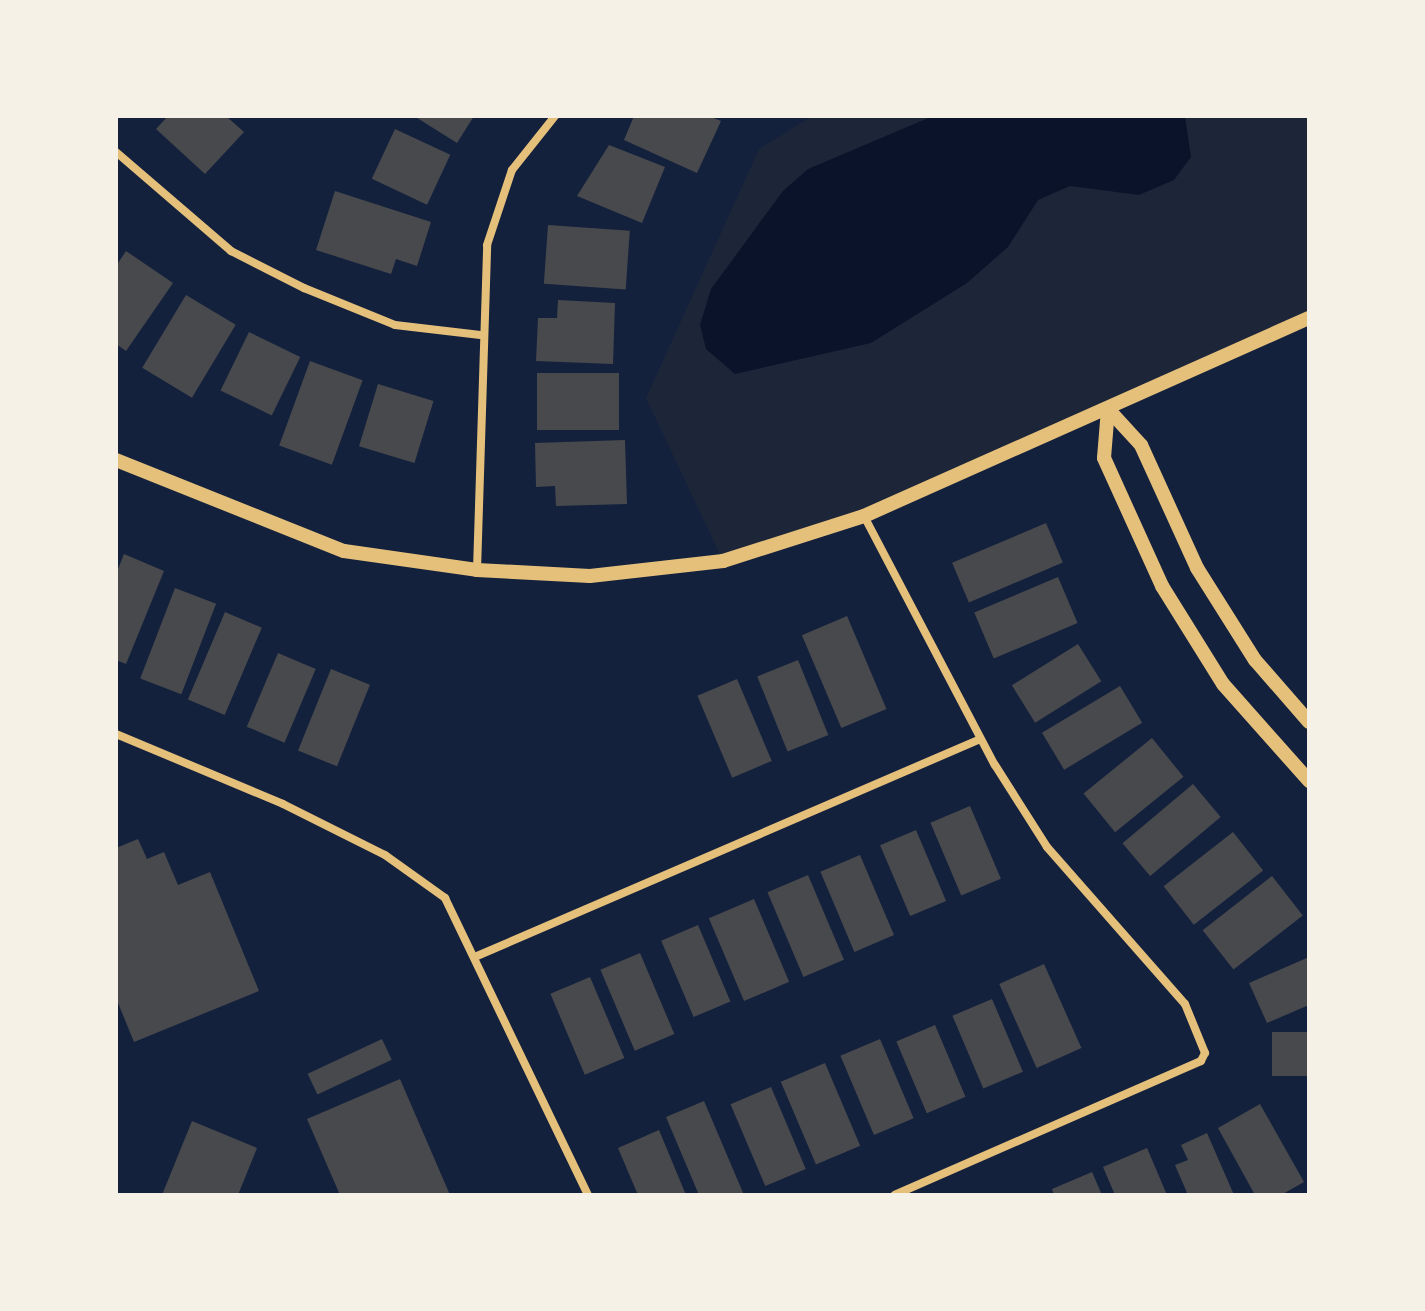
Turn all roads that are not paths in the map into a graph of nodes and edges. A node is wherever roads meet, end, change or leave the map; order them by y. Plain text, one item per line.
1 (555, 116) edge
2 (116, 152) edge
3 (1309, 318) edge
4 (480, 335) junction
5 (1108, 409) junction
6 (116, 460) edge
7 (864, 516) junction
8 (477, 570) junction
9 (1309, 722) edge
10 (116, 734) edge
11 (978, 740) junction
12 (1309, 781) edge
13 (477, 956) junction
14 (588, 1195) edge
15 (895, 1195) edge

1 - 4 street
2 - 4 street
3 - 5 street
4 - 8 street
5 - 7 street
5 - 9 street
5 - 12 street
6 - 8 street
7 - 8 street
7 - 11 street
10 - 13 street
11 - 13 street
11 - 15 street
13 - 14 street

